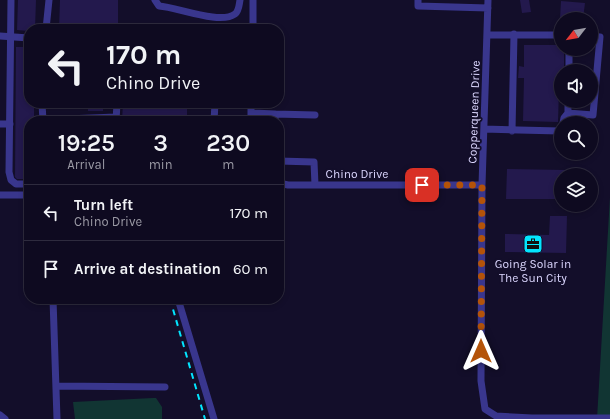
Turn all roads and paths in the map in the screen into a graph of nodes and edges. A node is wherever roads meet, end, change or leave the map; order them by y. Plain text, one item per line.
1 (11, 0) edge
2 (49, 0) edge
3 (154, 0) edge
4 (240, 0) edge
5 (253, 0) edge
6 (418, 0) edge
7 (488, 0) edge
8 (467, 4) edge
9 (488, 8) junction
10 (47, 24) edge
11 (253, 24) edge
12 (514, 34) junction
13 (487, 35) junction
14 (554, 35) edge
15 (0, 36) edge
16 (11, 37) junction
17 (598, 37) edge
18 (24, 38) edge
19 (252, 108) edge
20 (568, 108) edge
21 (251, 113) joint
22 (568, 113) junction
23 (315, 115) dead end
24 (265, 116) edge
25 (566, 116) edge
26 (284, 117) edge
27 (0, 124) edge
28 (10, 124) junction
29 (484, 129) junction
30 (512, 131) junction
31 (554, 131) edge
32 (284, 161) edge
33 (24, 184) edge
34 (284, 184) edge
35 (315, 185) junction
36 (482, 185) junction
37 (0, 195) edge
38 (24, 195) edge
39 (53, 304) edge
40 (180, 304) edge
41 (56, 386) junction
42 (165, 387) dead end
43 (0, 415) edge
44 (610, 418) edge
45 (5, 419) edge
46 (57, 419) edge
47 (214, 419) edge

1 - 16 street
2 - 10 street
3 - 4 street
5 - 11 street
6 - 8 street
7 - 9 street, Copperqueen Drive
8 - 9 street
9 - 13 street, Copperqueen Drive
12 - 13 street
12 - 14 street
12 - 30 street
13 - 29 street, Copperqueen Drive
15 - 16 street
16 - 18 street
16 - 28 street
17 - 22 street
19 - 21 street
20 - 22 street
21 - 24 street
22 - 25 street
23 - 26 street
27 - 28 street
28 - 33 street
29 - 30 street
29 - 36 street, Copperqueen Drive
30 - 31 street
32 - 35 street
34 - 35 street, Chino Drive
35 - 36 street, Chino Drive
36 - 44 street, Copperqueen Drive
37 - 38 street
39 - 41 street
40 - 47 street
41 - 42 street
41 - 46 street
43 - 45 street

